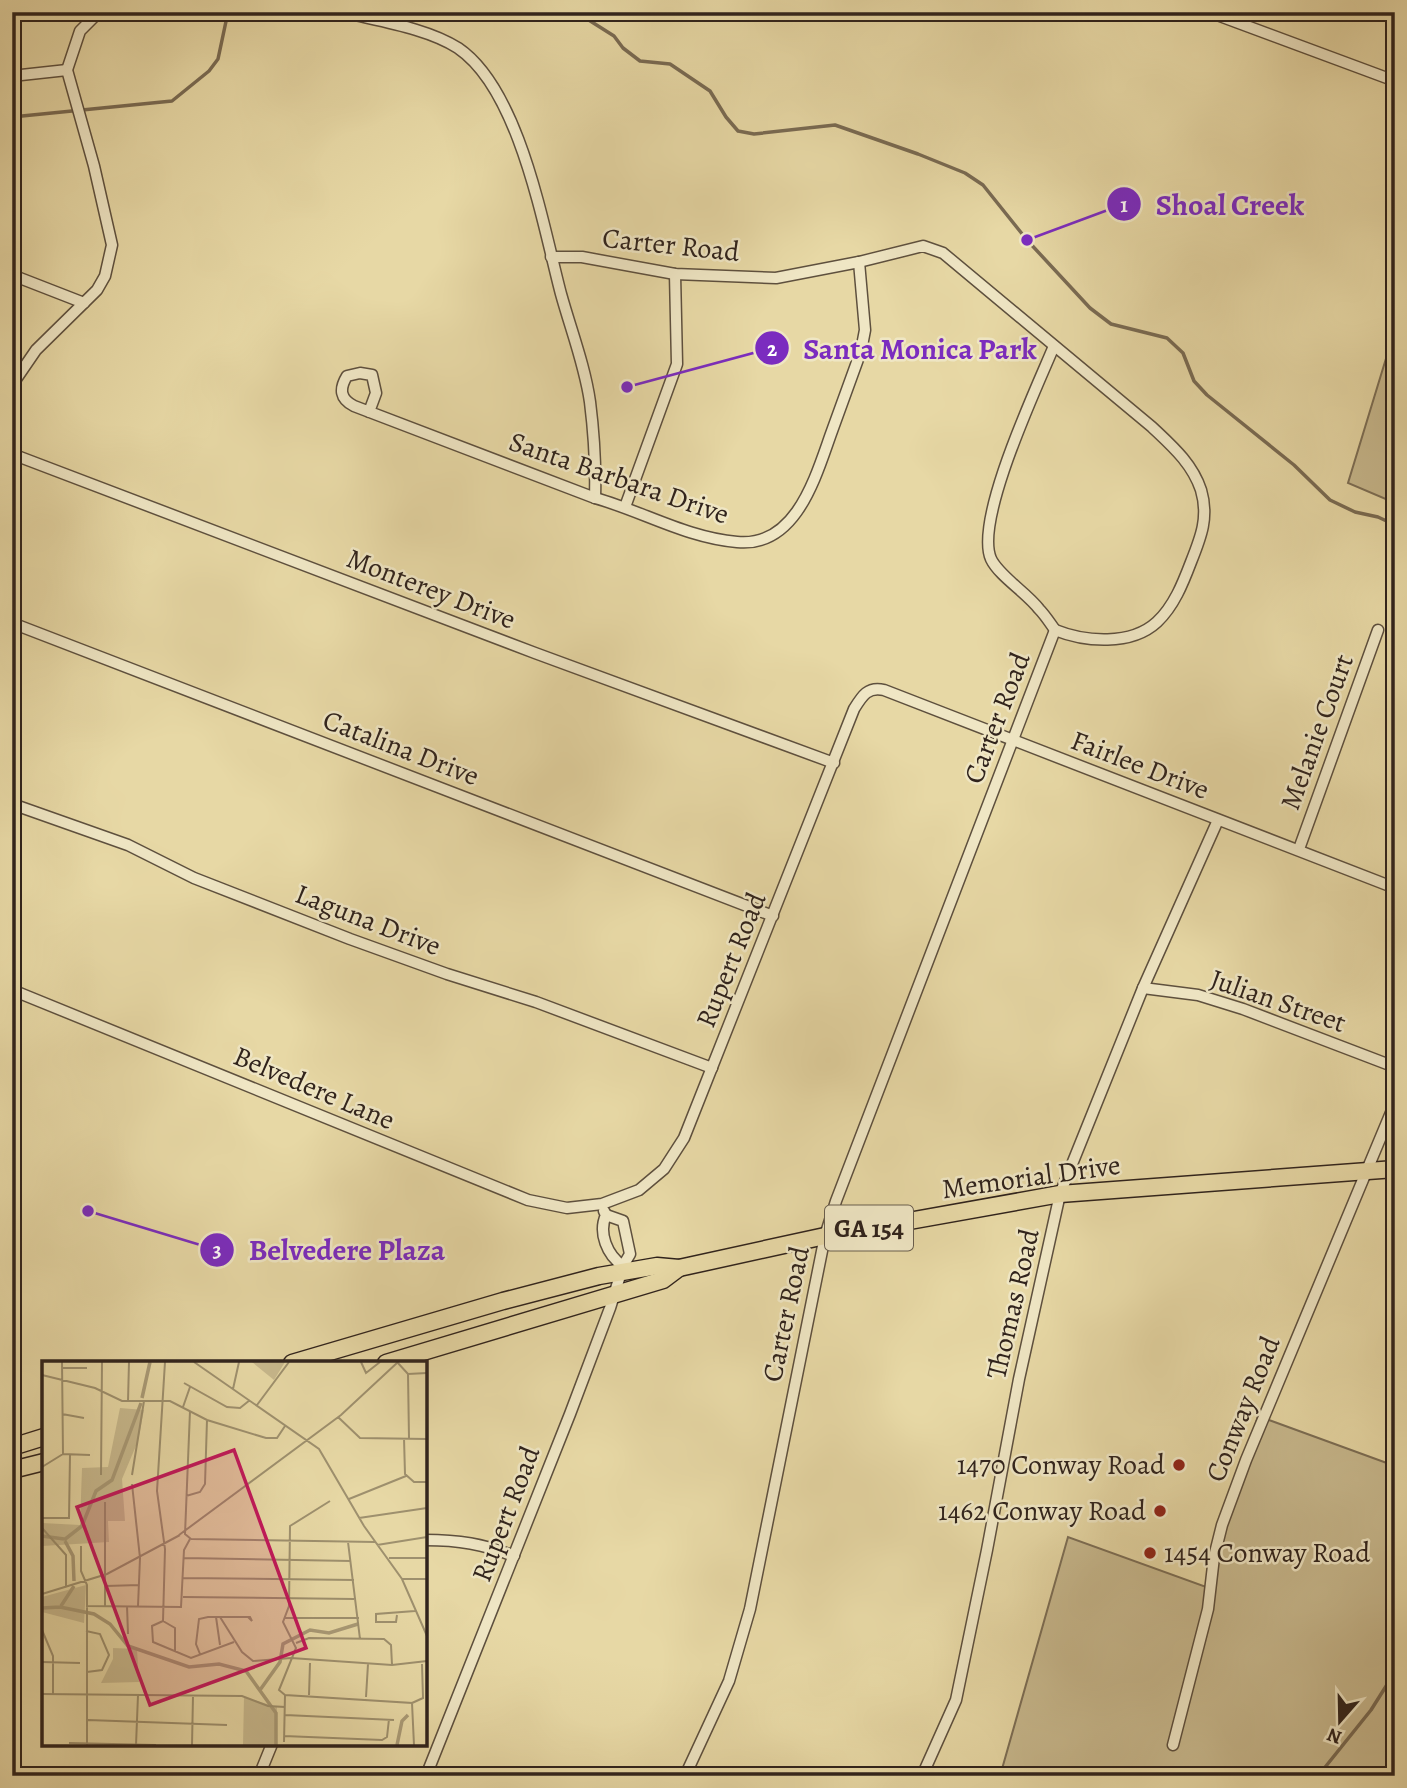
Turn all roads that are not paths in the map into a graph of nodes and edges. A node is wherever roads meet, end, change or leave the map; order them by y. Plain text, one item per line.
1 (99, 12) edge
2 (342, 12) edge
3 (1209, 12) edge
4 (67, 70) junction
5 (12, 76) edge
6 (1395, 81) edge
7 (551, 257) junction
8 (859, 262) junction
9 (675, 274) junction
10 (12, 275) edge
11 (84, 303) junction
12 (1054, 346) junction
13 (12, 385) edge
14 (369, 412) dead end
15 (12, 454) edge
16 (595, 498) junction
17 (625, 507) junction
18 (12, 624) edge
19 (1055, 630) junction
20 (1378, 630) dead end
21 (869, 690) joint
22 (1014, 740) junction
23 (834, 763) junction
24 (12, 804) edge
25 (1218, 820) junction
26 (1299, 849) junction
27 (1395, 888) edge
28 (773, 916) junction
29 (1143, 988) junction
30 (12, 990) edge
31 (1395, 1067) edge
32 (712, 1068) junction
33 (1395, 1103) edge
34 (1395, 1169) edge
35 (1366, 1170) junction
36 (1060, 1194) junction
37 (602, 1204) junction
38 (606, 1215) junction
39 (825, 1236) junction
40 (679, 1268) junction
41 (622, 1269) junction
42 (614, 1294) junction
43 (299, 1361) edge
44 (393, 1361) edge
45 (42, 1438) edge
46 (12, 1447) edge
47 (42, 1462) edge
48 (12, 1470) edge
49 (427, 1540) edge
50 (514, 1556) junction
51 (1173, 1745) dead end
52 (271, 1746) edge
53 (259, 1776) edge
54 (426, 1776) edge
55 (685, 1776) edge
56 (922, 1776) edge

1 - 4 street
2 - 7 street
3 - 6 street
4 - 5 street
4 - 11 street
7 - 9 street, Carter Road
7 - 16 street
8 - 9 street, Carter Road
8 - 12 street, Carter Road
8 - 17 street, Santa Barbara Drive
9 - 17 street
10 - 11 street
11 - 13 street
12 - 19 street
12 - 19 street, Carter Road
14 - 16 street, Santa Barbara Drive
15 - 23 street, Monterey Drive
16 - 17 street, Santa Barbara Drive
18 - 28 street, Catalina Drive
19 - 22 street, Carter Road
20 - 26 street, Melanie Court
21 - 22 street, Fairlee Drive
21 - 23 street, Rupert Road
22 - 25 street, Fairlee Drive
22 - 39 street, Carter Road
23 - 28 street, Rupert Road
24 - 32 street, Laguna Drive
25 - 26 street, Fairlee Drive
25 - 29 street, Thomas Road
26 - 27 street, Fairlee Drive
28 - 32 street, Rupert Road
29 - 31 street, Julian Street
29 - 36 street, Thomas Road
30 - 37 street, Belvedere Lane
32 - 37 street, Rupert Road
33 - 35 street, Conway Road
34 - 35 main road, Memorial Drive / GA 154
35 - 36 main road, Memorial Drive / GA 154
35 - 51 street, Conway Road
36 - 39 main road, Memorial Drive / GA 154
36 - 56 street, Thomas Road
37 - 38 street, Rupert Road
38 - 41 street, Rupert Road
38 - 41 street, Rupert Road
39 - 40 main road, Memorial Drive / GA 154
39 - 55 street, Carter Road
40 - 41 main road, Memorial Drive / GA 154
40 - 42 main road, Memorial Drive / GA 154
41 - 42 street, Rupert Road
41 - 43 main road, Memorial Drive / GA 154
42 - 44 main road, Memorial Drive / GA 154
42 - 50 street, Rupert Road
45 - 46 main road
47 - 48 main road
49 - 50 street
50 - 54 street, Rupert Road
52 - 53 street

